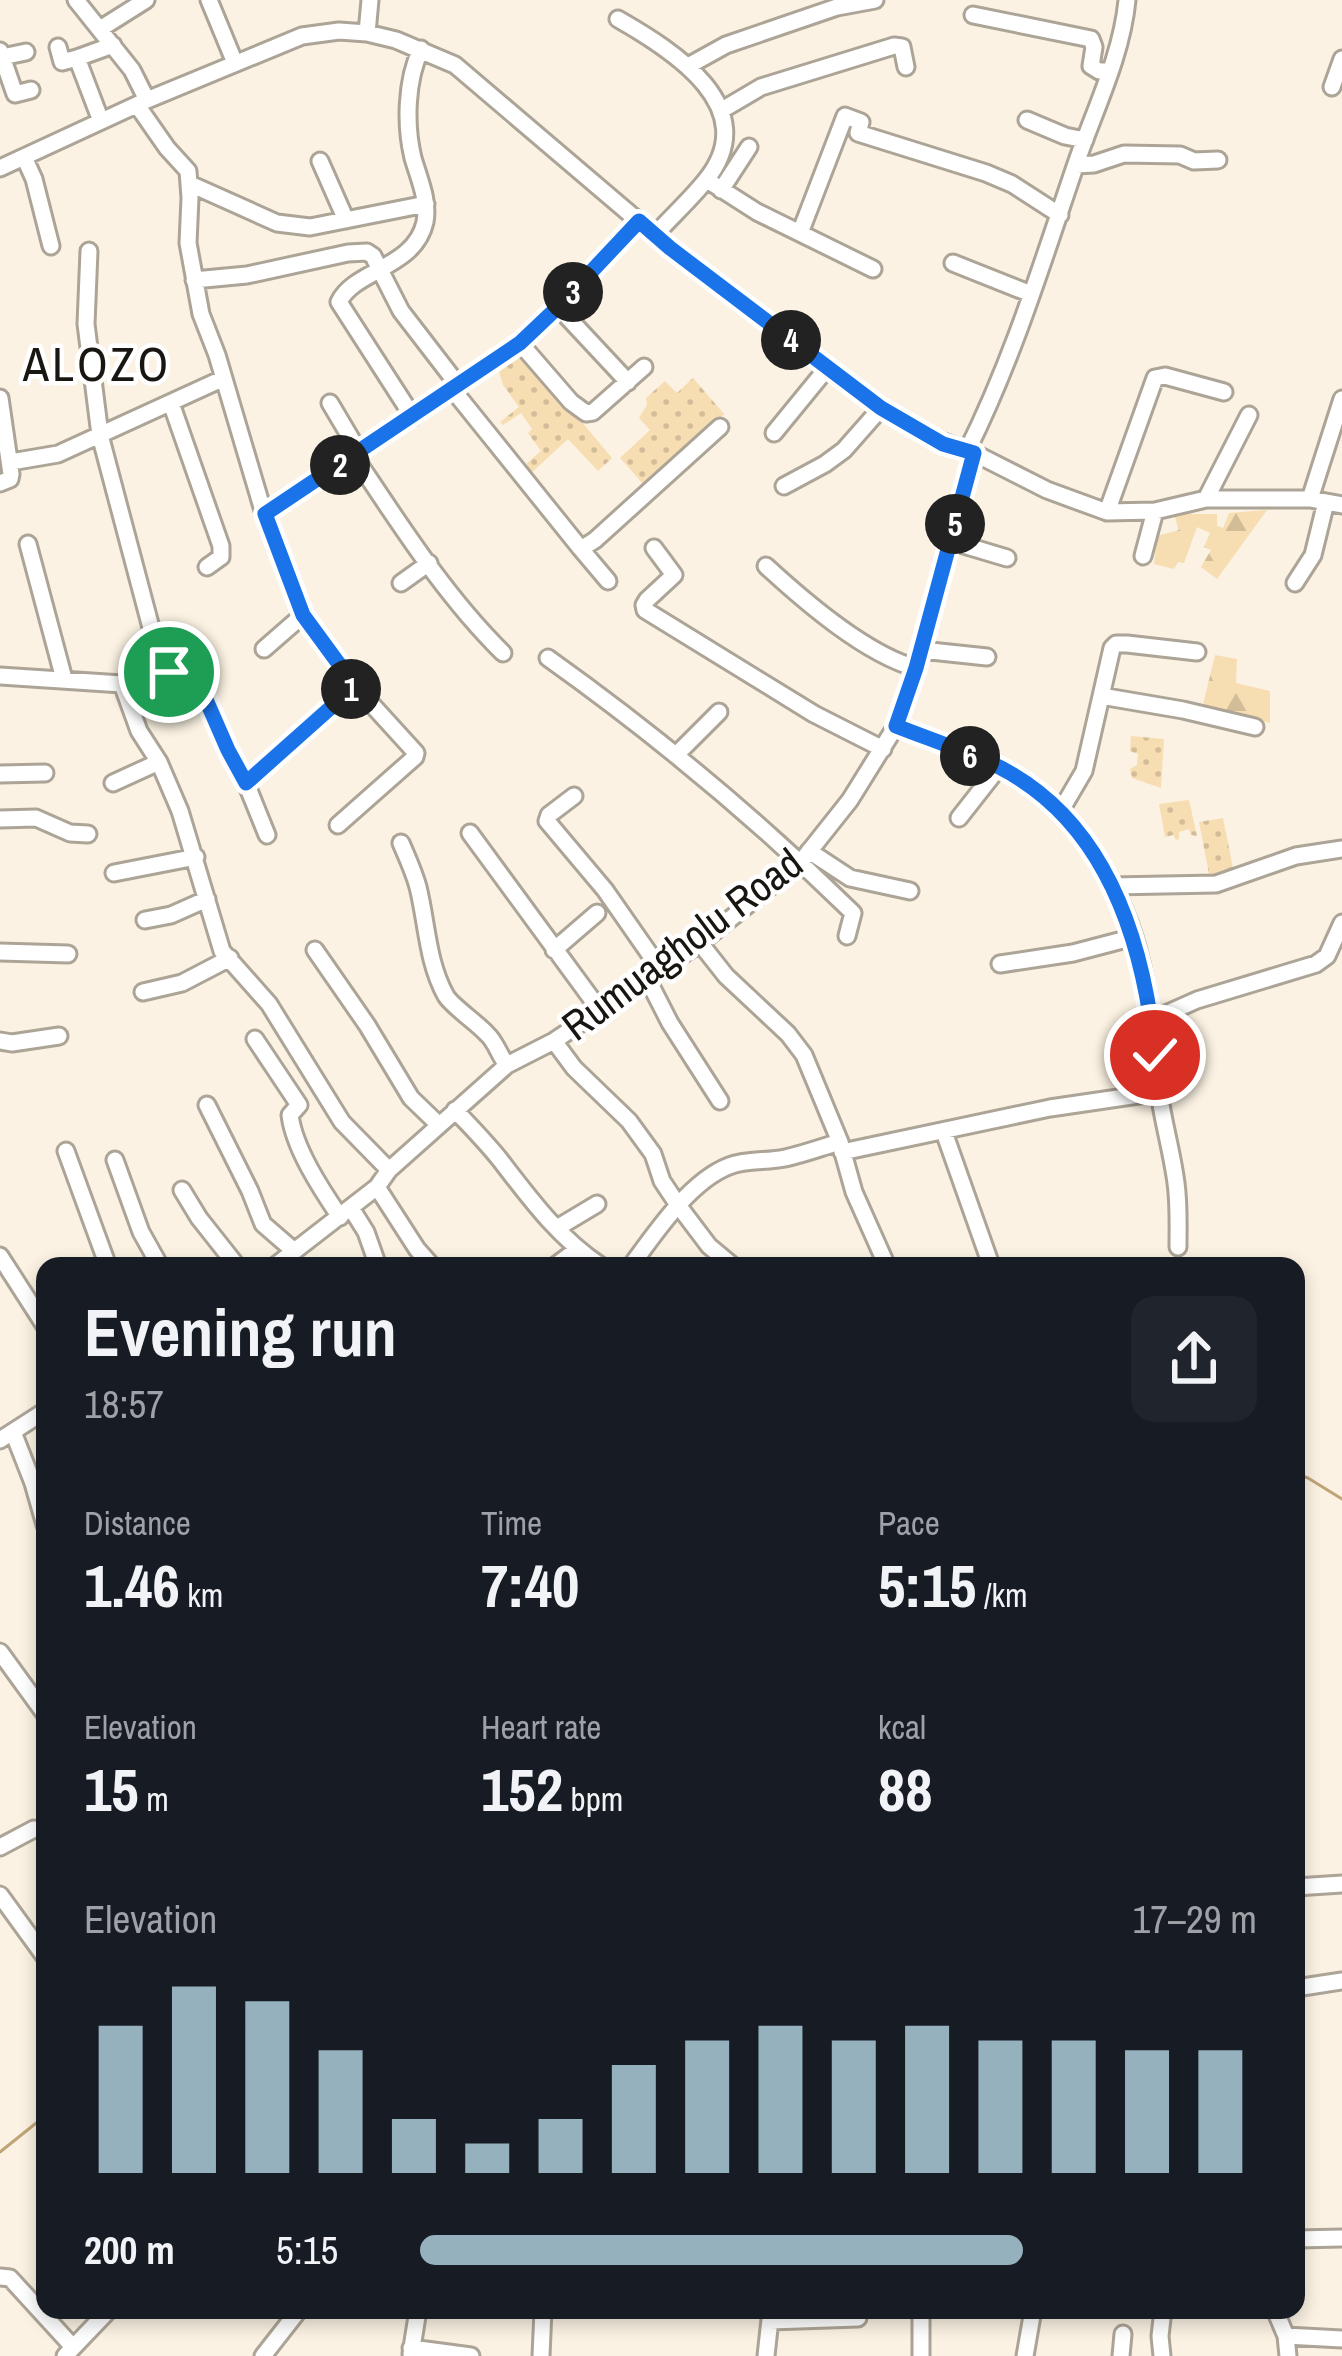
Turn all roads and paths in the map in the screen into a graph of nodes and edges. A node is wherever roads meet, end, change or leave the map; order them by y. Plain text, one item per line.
1 (76, 0) edge
2 (146, 0) edge
3 (208, 0) edge
4 (370, 0) edge
5 (788, 0) edge
6 (875, 0) edge
7 (1126, 0) edge
8 (973, 15) dead end
9 (618, 19) dead end
10 (792, 22) junction
11 (100, 29) junction
12 (367, 33) junction
13 (113, 45) junction
14 (58, 47) dead end
15 (421, 49) junction
16 (26, 52) dead end
17 (1, 54) edge
18 (77, 58) junction
19 (1342, 59) edge
20 (235, 63) junction
21 (688, 66) junction
22 (906, 67) dead end
23 (1109, 71) junction
24 (1332, 87) dead end
25 (31, 90) dead end
26 (142, 102) junction
27 (722, 110) junction
28 (101, 121) junction
29 (1027, 121) dead end
30 (1085, 140) junction
31 (749, 147) dead end
32 (24, 157) junction
33 (1218, 160) dead end
34 (320, 161) dead end
35 (1076, 165) junction
36 (0, 168) edge
37 (707, 179) junction
38 (190, 184) junction
39 (722, 190) junction
40 (426, 205) junction
41 (1060, 215) junction
42 (346, 220) junction
43 (639, 221) junction
44 (800, 233) junction
45 (655, 235) junction
46 (51, 246) dead end
47 (89, 251) dead end
48 (953, 263) dead end
49 (873, 269) dead end
50 (381, 271) junction
51 (194, 280) junction
52 (1031, 294) junction
53 (558, 307) junction
54 (520, 343) junction
55 (828, 367) junction
56 (644, 368) dead end
57 (223, 379) junction
58 (628, 382) junction
59 (456, 388) junction
60 (1224, 392) dead end
61 (0, 398) edge
62 (1342, 399) edge
63 (171, 403) junction
64 (330, 403) dead end
65 (881, 408) junction
66 (1249, 415) dead end
67 (412, 417) junction
68 (721, 427) dead end
69 (774, 433) dead end
70 (100, 435) junction
71 (971, 452) junction
72 (356, 454) junction
73 (11, 462) junction
74 (0, 483) edge
75 (784, 487) dead end
76 (1206, 499) junction
77 (1326, 502) edge
78 (1155, 511) junction
79 (1107, 512) junction
80 (265, 514) junction
81 (950, 541) junction
82 (28, 544) dead end
83 (654, 548) dead end
84 (581, 549) junction
85 (1143, 556) dead end
86 (1007, 557) dead end
87 (429, 562) junction
88 (766, 566) dead end
89 (208, 567) dead end
90 (608, 580) dead end
91 (401, 583) dead end
92 (1295, 583) dead end
93 (303, 615) junction
94 (264, 650) dead end
95 (920, 650) junction
96 (1197, 652) dead end
97 (503, 653) dead end
98 (987, 657) dead end
99 (548, 658) dead end
100 (916, 668) junction
101 (163, 673) junction
102 (0, 676) edge
103 (64, 679) junction
104 (122, 684) junction
105 (355, 686) junction
106 (1101, 696) junction
107 (719, 712) dead end
108 (896, 726) junction
109 (1255, 727) dead end
110 (884, 748) junction
111 (676, 754) junction
112 (158, 762) junction
113 (999, 767) junction
114 (44, 773) dead end
115 (0, 774) edge
116 (113, 783) dead end
117 (246, 783) junction
118 (574, 796) dead end
119 (1060, 812) junction
120 (959, 818) dead end
121 (0, 819) edge
122 (338, 825) dead end
123 (470, 833) dead end
124 (88, 834) dead end
125 (267, 835) dead end
126 (401, 842) dead end
127 (1342, 849) edge
128 (196, 856) junction
129 (805, 857) junction
130 (114, 873) dead end
131 (1112, 886) junction
132 (910, 891) dead end
133 (207, 899) junction
134 (597, 913) dead end
135 (146, 920) dead end
136 (1342, 923) edge
137 (0, 933) edge
138 (848, 936) dead end
139 (1134, 937) junction
140 (700, 943) junction
141 (315, 950) dead end
142 (554, 950) junction
143 (0, 953) edge
144 (68, 954) dead end
145 (230, 958) junction
146 (1000, 964) dead end
147 (654, 974) junction
148 (143, 992) dead end
149 (599, 1009) junction
150 (1152, 1020) junction
151 (59, 1036) dead end
152 (255, 1039) dead end
153 (0, 1041) edge
154 (554, 1041) junction
155 (507, 1065) junction
156 (1159, 1092) junction
157 (721, 1101) dead end
158 (207, 1105) dead end
159 (455, 1109) junction
160 (438, 1124) junction
161 (944, 1132) junction
162 (841, 1147) junction
163 (66, 1151) dead end
164 (115, 1160) dead end
165 (389, 1170) junction
166 (377, 1187) junction
167 (182, 1190) dead end
168 (597, 1204) dead end
169 (678, 1205) junction
170 (345, 1212) junction
171 (556, 1228) junction
172 (1178, 1247) dead end
173 (578, 1249) junction
174 (293, 1250) junction
175 (0, 1256) edge
176 (105, 1257) edge
177 (155, 1257) edge
178 (230, 1257) edge
179 (285, 1257) edge
180 (375, 1257) edge
181 (424, 1257) edge
182 (567, 1257) edge
183 (589, 1257) edge
184 (637, 1257) edge
185 (722, 1257) edge
186 (883, 1257) edge
187 (989, 1257) edge
188 (5, 1274) edge
189 (36, 1314) edge
190 (36, 1417) edge
191 (7, 1436) edge
192 (36, 1494) edge
193 (0, 1652) edge
194 (36, 1702) edge
195 (34, 1828) dead end
196 (0, 1847) edge
197 (1342, 1884) edge
198 (1305, 1886) edge
199 (0, 1895) edge
200 (36, 1945) edge
201 (1342, 1981) edge
202 (1305, 1987) edge
203 (1342, 2238) edge
204 (1305, 2239) edge
205 (0, 2277) edge
206 (36, 2311) edge
207 (43, 2319) edge
208 (100, 2319) edge
209 (292, 2319) edge
210 (416, 2319) edge
211 (543, 2319) edge
212 (770, 2319) edge
213 (921, 2319) edge
214 (1031, 2319) edge
215 (1162, 2319) edge
216 (1279, 2319) edge
217 (1123, 2334) dead end
218 (1286, 2336) junction
219 (1342, 2339) edge
220 (69, 2352) edge
221 (411, 2352) edge
222 (263, 2356) edge
223 (471, 2356) edge
224 (542, 2356) edge
225 (766, 2356) edge
226 (922, 2356) edge
227 (1025, 2356) edge
228 (1121, 2356) edge
229 (1162, 2356) edge
230 (1288, 2356) edge

1 - 11 street
2 - 11 street
3 - 20 street
4 - 12 street
5 - 10 street
6 - 10 street
7 - 23 street, Rumuagholu Road
8 - 23 street
9 - 21 street
10 - 21 street
11 - 13 street
12 - 15 street
12 - 20 street
13 - 18 street
13 - 26 street
14 - 18 street
15 - 40 street
15 - 43 street
16 - 17 street
17 - 25 street
18 - 28 street
19 - 24 street
20 - 26 street
21 - 27 street
22 - 27 street
23 - 30 street, Rumuagholu Road
26 - 28 street
26 - 38 street
27 - 37 street
28 - 32 street
29 - 30 street
30 - 35 street, Rumuagholu Road
31 - 39 street
32 - 36 street
32 - 46 street
33 - 35 street
34 - 42 street
35 - 41 street, Rumuagholu Road
37 - 39 street
37 - 45 street
38 - 42 street
38 - 51 street
39 - 44 street
40 - 42 street
40 - 50 street
41 - 44 street
41 - 52 street, Rumuagholu Road
43 - 45 street
43 - 53 street
44 - 49 street
45 - 55 street
47 - 70 street
48 - 52 street
50 - 51 street
50 - 59 street
50 - 67 street
51 - 57 street
52 - 71 street, Rumuagholu Road
53 - 54 street
53 - 58 street
54 - 58 street
54 - 59 street
55 - 65 street
55 - 69 street
56 - 58 street
57 - 63 street
57 - 80 street
59 - 67 street
59 - 84 street
60 - 79 street
61 - 73 street
62 - 77 street
63 - 70 street
63 - 89 street
64 - 72 street
65 - 71 street
65 - 75 street
66 - 76 street
67 - 72 street
68 - 84 street
70 - 73 street
70 - 101 street
71 - 79 street
71 - 81 street, Rumuagholu Road
72 - 80 street
72 - 87 street
73 - 74 street
76 - 77 street
76 - 78 street
77 - 92 street
78 - 79 street
78 - 85 street
80 - 93 street
81 - 86 street
81 - 95 street, Rumuagholu Road
82 - 103 street
83 - 110 street
84 - 90 street
87 - 91 street
87 - 97 street
88 - 100 street
93 - 94 street
93 - 105 street
95 - 98 street
95 - 100 street, Rumuagholu Road
96 - 106 street
99 - 111 street
100 - 108 street, Rumuagholu Road
101 - 104 street
101 - 117 street
102 - 103 street
103 - 104 street
104 - 112 street
105 - 117 street
105 - 122 street
106 - 109 street
106 - 119 street
107 - 111 street
108 - 110 street, Rumuagholu Road
108 - 113 street
110 - 129 street, Rumuagholu Road
111 - 129 street
112 - 116 street
112 - 128 street
113 - 119 street
113 - 120 street
114 - 115 street
117 - 125 street
118 - 147 street
119 - 131 street
121 - 124 street
123 - 142 street
126 - 155 street
127 - 131 street
128 - 130 street
128 - 133 street
129 - 132 street
129 - 138 street
129 - 140 street, Rumuagholu Road
131 - 139 street
133 - 135 street
133 - 145 street
134 - 142 street
136 - 150 street
137 - 143 street
139 - 146 street
139 - 150 street
140 - 147 street, Rumuagholu Road
140 - 162 street
141 - 160 street
142 - 149 street
143 - 144 street
145 - 148 street
145 - 165 street
147 - 149 street, Rumuagholu Road
147 - 157 street
149 - 154 street, Rumuagholu Road
150 - 156 street
151 - 153 street
152 - 170 street
154 - 155 street, Rumuagholu Road
154 - 169 street
155 - 159 street, Rumuagholu Road
156 - 161 street
156 - 172 street
158 - 174 street
159 - 160 street, Rumuagholu Road
159 - 171 street
160 - 165 street, Rumuagholu Road
161 - 162 street
161 - 187 street
162 - 169 street
162 - 186 street
163 - 176 street
164 - 177 street
165 - 166 street, Rumuagholu Road
166 - 170 street, Rumuagholu Road
166 - 181 street
167 - 178 street
168 - 171 street
169 - 184 street
169 - 185 street
170 - 174 street, Rumuagholu Road
170 - 180 street
171 - 173 street
173 - 182 street
173 - 183 street
174 - 179 street, Rumuagholu Road
175 - 188 street
188 - 189 street
190 - 191 street
191 - 192 street
193 - 194 street
195 - 196 street
197 - 198 street
199 - 200 street
201 - 202 street
203 - 204 street
205 - 206 street
207 - 220 street
208 - 220 street
209 - 222 street
210 - 221 street
211 - 224 street
212 - 225 street
213 - 226 street
214 - 227 street
215 - 229 street
216 - 218 street
217 - 228 street
218 - 219 street
218 - 230 street
221 - 223 street

